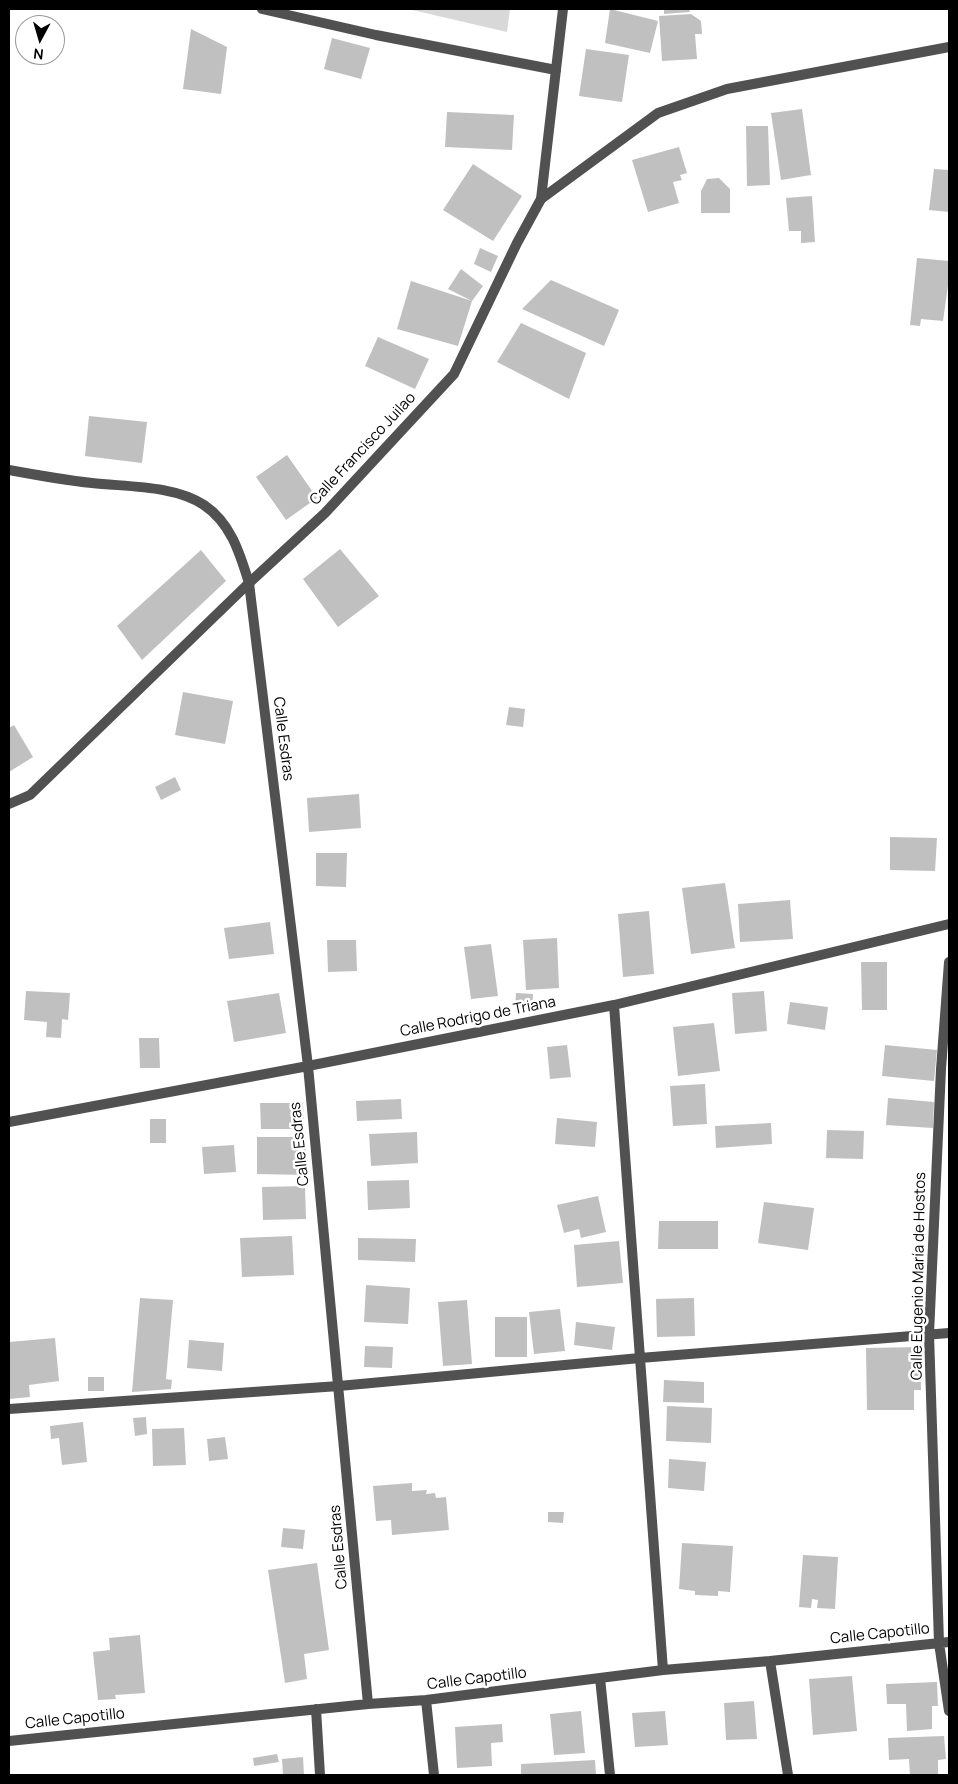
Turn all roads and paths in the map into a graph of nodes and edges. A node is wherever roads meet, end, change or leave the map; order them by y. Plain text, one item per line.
1 (262, 9) edge
2 (563, 9) edge
3 (949, 47) edge
4 (556, 70) junction
5 (541, 199) junction
6 (9, 470) edge
7 (248, 583) junction
8 (9, 804) edge
9 (949, 924) edge
10 (949, 962) edge
11 (614, 1005) junction
12 (308, 1066) junction
13 (9, 1122) edge
14 (949, 1333) edge
15 (929, 1334) junction
16 (640, 1358) junction
17 (339, 1386) junction
18 (9, 1409) edge
19 (944, 1642) edge
20 (770, 1661) junction
21 (663, 1670) junction
22 (600, 1678) junction
23 (426, 1700) junction
24 (368, 1704) junction
25 (316, 1710) junction
26 (949, 1711) edge
27 (9, 1741) edge
28 (320, 1775) edge
29 (434, 1775) edge
30 (610, 1775) edge
31 (788, 1775) edge

1 - 4 street
2 - 4 street, Calle Francisco Juilao
3 - 5 street
4 - 5 street, Calle Francisco Juilao
5 - 7 street, Calle Francisco Juilao
6 - 7 street, Calle Esdras
7 - 8 street, Calle Francisco Juilao
7 - 12 street, Calle Esdras
9 - 11 street, Calle Rodrigo de Triana
10 - 15 street, Calle Eugenio María de Hostos
11 - 12 street, Calle Rodrigo de Triana
11 - 16 street
12 - 13 street, Calle Rodrigo de Triana
12 - 17 street, Calle Esdras
14 - 15 street
15 - 16 street
15 - 19 street, Calle Eugenio María de Hostos
16 - 17 street
16 - 21 street
17 - 18 street
17 - 24 street, Calle Esdras
19 - 20 street, Calle Capotillo
19 - 26 street, Calle Eugenio María de Hostos
20 - 21 street, Calle Capotillo
20 - 31 street
21 - 22 street, Calle Capotillo
22 - 23 street, Calle Capotillo
22 - 30 street
23 - 24 street, Calle Capotillo
23 - 29 street
24 - 25 street, Calle Capotillo
25 - 27 street, Calle Capotillo
25 - 28 street

